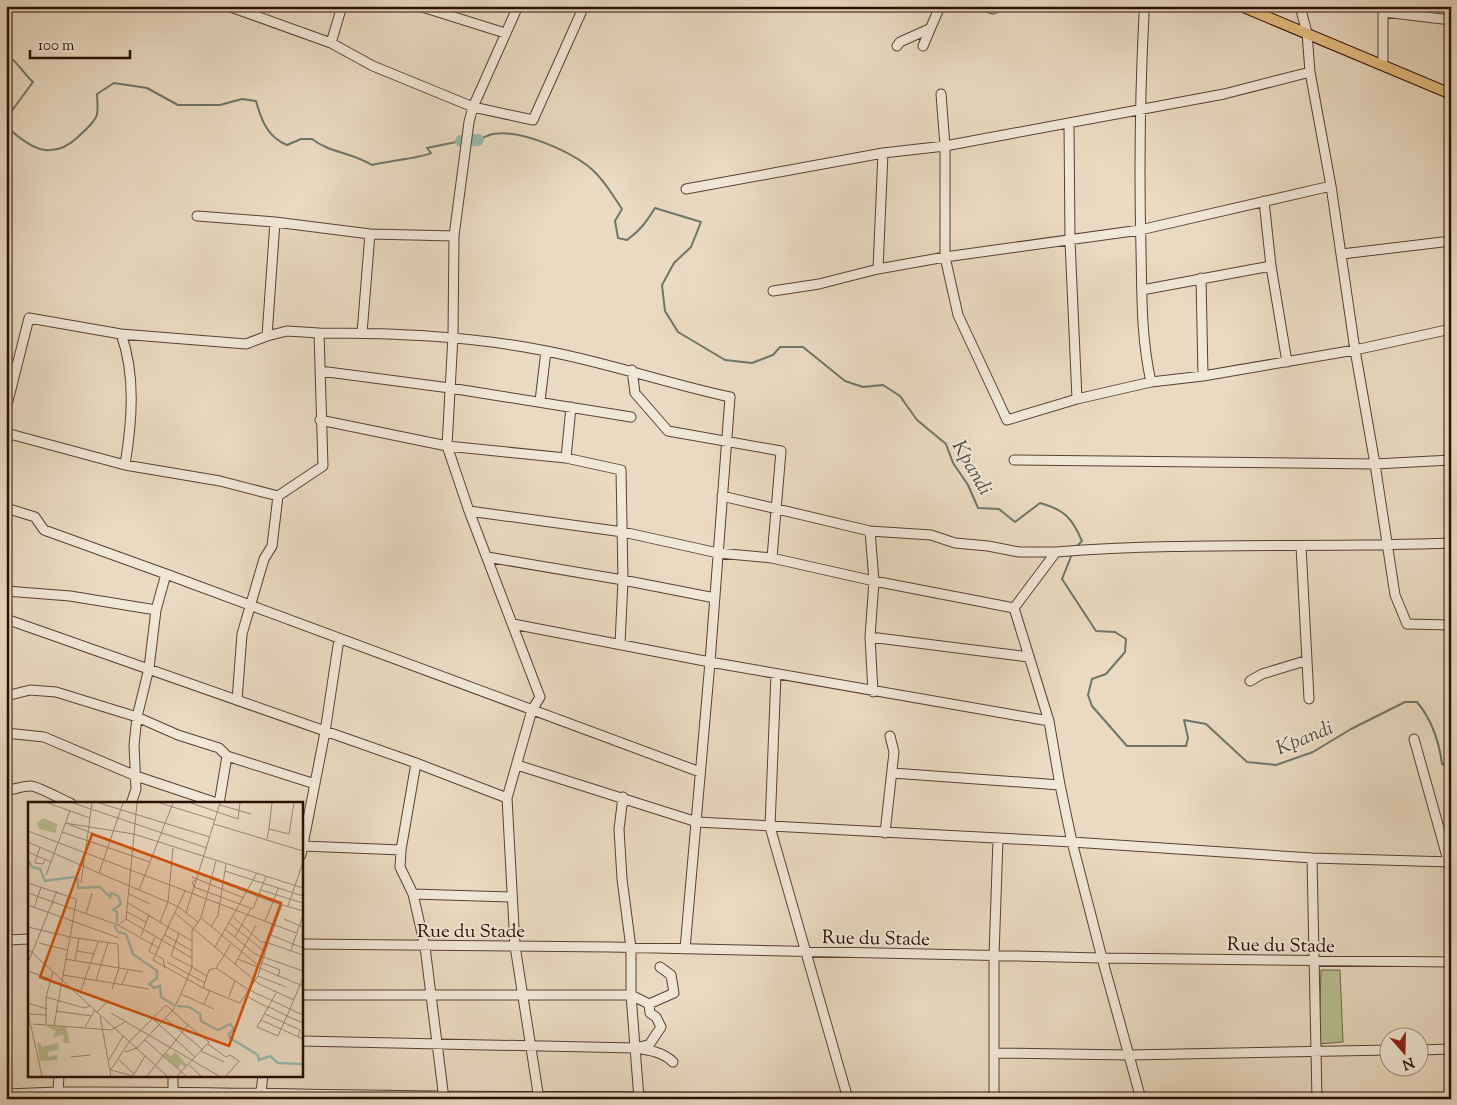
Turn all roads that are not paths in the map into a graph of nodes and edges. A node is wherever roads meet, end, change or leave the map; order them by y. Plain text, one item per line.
1 (228, 6) edge
2 (342, 6) edge
3 (419, 6) edge
4 (518, 6) edge
5 (584, 6) edge
6 (940, 6) edge
7 (983, 6) edge
8 (1241, 6) edge
9 (1300, 6) edge
10 (993, 9) dead end
11 (1384, 9) edge
12 (1144, 14) dead end
13 (1451, 20) edge
14 (929, 29) junction
15 (505, 33) junction
16 (1307, 33) junction
17 (330, 43) junction
18 (897, 46) dead end
19 (923, 46) dead end
20 (1383, 64) junction
21 (1310, 72) junction
22 (941, 94) dead end
23 (1451, 94) edge
24 (473, 106) junction
25 (1139, 109) junction
26 (1068, 123) junction
27 (944, 146) junction
28 (883, 153) junction
29 (1331, 186) junction
30 (686, 190) dead end
31 (1264, 201) junction
32 (197, 216) dead end
33 (275, 222) junction
34 (1140, 230) junction
35 (370, 234) junction
36 (454, 236) junction
37 (1070, 241) junction
38 (1451, 241) edge
39 (1342, 254) junction
40 (945, 257) junction
41 (1271, 266) junction
42 (878, 269) junction
43 (1201, 278) junction
44 (1142, 290) junction
45 (773, 292) dead end
46 (1451, 329) edge
47 (319, 333) junction
48 (362, 333) junction
49 (121, 334) junction
50 (267, 336) junction
51 (453, 336) junction
52 (1355, 350) junction
53 (546, 351) junction
54 (1287, 362) junction
55 (632, 370) junction
56 (320, 371) junction
57 (1203, 376) junction
58 (1151, 382) junction
59 (9, 384) edge
60 (450, 388) junction
61 (1077, 399) junction
62 (540, 401) junction
63 (571, 407) junction
64 (6, 409) edge
65 (631, 417) dead end
66 (320, 420) junction
67 (6, 433) edge
68 (727, 443) junction
69 (447, 446) junction
70 (566, 458) junction
71 (1014, 460) dead end
72 (1451, 460) edge
73 (1375, 464) junction
74 (125, 465) junction
75 (278, 496) junction
76 (722, 496) junction
77 (6, 508) edge
78 (777, 508) junction
79 (469, 511) junction
80 (870, 531) junction
81 (623, 532) junction
82 (1451, 543) edge
83 (1388, 545) junction
84 (1301, 546) junction
85 (1060, 551) junction
86 (718, 553) junction
87 (487, 557) junction
88 (772, 558) junction
89 (166, 574) junction
90 (623, 580) junction
91 (874, 581) junction
92 (6, 592) edge
93 (715, 598) junction
94 (251, 605) junction
95 (1014, 608) junction
96 (156, 610) junction
97 (6, 619) edge
98 (513, 624) junction
99 (1451, 625) edge
100 (870, 637) junction
101 (339, 639) junction
102 (620, 644) junction
103 (1029, 657) junction
104 (1305, 660) junction
105 (710, 662) junction
106 (149, 668) junction
107 (776, 674) junction
108 (1250, 680) dead end
109 (873, 692) junction
110 (6, 696) edge
111 (1309, 699) dead end
112 (237, 700) junction
113 (532, 710) junction
114 (137, 717) junction
115 (1049, 721) junction
116 (325, 732) junction
117 (6, 733) edge
118 (890, 736) dead end
119 (1414, 739) dead end
120 (227, 756) junction
121 (416, 763) junction
122 (517, 765) junction
123 (700, 772) junction
124 (892, 773) junction
125 (136, 776) junction
126 (315, 784) junction
127 (1060, 785) junction
128 (7, 791) edge
129 (623, 797) junction
130 (507, 798) junction
131 (67, 802) edge
132 (132, 802) edge
133 (213, 802) edge
134 (219, 802) edge
135 (697, 822) junction
136 (770, 827) junction
137 (885, 833) junction
138 (998, 839) junction
139 (1072, 842) junction
140 (302, 844) edge
141 (401, 850) junction
142 (1312, 858) junction
143 (1450, 865) edge
144 (414, 894) junction
145 (511, 897) junction
146 (28, 939) edge
147 (6, 940) edge
148 (302, 944) edge
149 (515, 946) junction
150 (425, 947) junction
151 (632, 948) junction
152 (685, 949) junction
153 (805, 951) junction
154 (994, 956) junction
155 (1102, 958) junction
156 (1314, 960) junction
157 (1451, 962) edge
158 (660, 967) dead end
159 (302, 995) edge
160 (631, 995) junction
161 (432, 996) junction
162 (521, 996) junction
163 (648, 1004) junction
164 (302, 1041) edge
165 (438, 1044) junction
166 (530, 1047) junction
167 (636, 1048) junction
168 (1451, 1049) edge
169 (1380, 1050) edge
170 (1430, 1050) edge
171 (1316, 1051) junction
172 (994, 1053) junction
173 (1129, 1055) junction
174 (673, 1062) dead end
175 (58, 1078) edge
176 (172, 1078) edge
177 (263, 1078) edge
178 (6, 1094) edge
179 (173, 1095) edge
180 (58, 1096) edge
181 (260, 1096) edge
182 (539, 1097) edge
183 (639, 1097) edge
184 (443, 1098) edge
185 (780, 1099) edge
186 (848, 1099) edge
187 (994, 1099) edge
188 (1141, 1099) edge
189 (1317, 1099) edge

1 - 17 street
2 - 17 street
3 - 15 street
4 - 15 street
5 - 24 street
6 - 14 street
7 - 10 street
8 - 16 main road
9 - 16 street
11 - 13 street
11 - 20 street
12 - 25 street
14 - 18 street
14 - 19 street
15 - 24 street
16 - 20 main road
16 - 21 street
17 - 24 street
20 - 23 main road
21 - 25 street
21 - 29 street
22 - 27 street
24 - 36 street
25 - 26 street
25 - 34 street
26 - 27 street
26 - 37 street
27 - 28 street
27 - 40 street
28 - 30 street
28 - 42 street
29 - 31 street
29 - 39 street
31 - 34 street
31 - 41 street
32 - 33 street
33 - 35 street
33 - 50 street
34 - 37 street
34 - 44 street
35 - 36 street
35 - 48 street
36 - 51 street
37 - 40 street
37 - 61 street
38 - 39 street
39 - 52 street
40 - 42 street
40 - 61 street
41 - 43 street
41 - 54 street
42 - 45 street
43 - 44 street
43 - 57 street
44 - 58 street
46 - 52 street
47 - 48 street
47 - 50 street
47 - 56 street
48 - 51 street
49 - 50 street
49 - 59 street
49 - 74 street
51 - 53 street
51 - 60 street
52 - 54 street
52 - 73 street
53 - 55 street
53 - 62 street
54 - 57 street
55 - 68 street
55 - 68 street
56 - 60 street
56 - 66 street
57 - 58 street
58 - 61 street
59 - 64 street
60 - 62 street
60 - 69 street
62 - 63 street
63 - 65 street
63 - 70 street
66 - 69 street
66 - 75 street
67 - 74 street
68 - 76 street
68 - 78 street
69 - 70 street
69 - 79 street
70 - 81 street
71 - 73 street
72 - 73 street
73 - 83 street
74 - 75 street
75 - 94 street
76 - 78 street
76 - 86 street
77 - 89 street
78 - 80 street
78 - 88 street
79 - 81 street
79 - 87 street
80 - 85 street
80 - 91 street
81 - 86 street
81 - 90 street
82 - 83 street
83 - 84 street
83 - 99 street
84 - 85 street
84 - 104 street
85 - 95 street
86 - 88 street
86 - 93 street
87 - 90 street
87 - 98 street
88 - 91 street
89 - 94 street
89 - 96 street
90 - 93 street
90 - 102 street
91 - 95 street
91 - 100 street
92 - 96 street
93 - 105 street
94 - 101 street
94 - 112 street
95 - 103 street
96 - 106 street
97 - 106 street
98 - 102 street
98 - 113 street
100 - 103 street
100 - 109 street
101 - 113 street
101 - 116 street
102 - 105 street
103 - 115 street
104 - 108 street
104 - 111 street
105 - 107 street
105 - 123 street
106 - 112 street
106 - 114 street
107 - 109 street
107 - 136 street
109 - 115 street
110 - 114 street
112 - 116 street
113 - 122 street
113 - 123 street
114 - 120 street
114 - 125 street
115 - 127 street
116 - 121 street
116 - 126 street
117 - 125 street
118 - 124 street
119 - 143 street
120 - 126 street
120 - 134 street
121 - 130 street
121 - 141 street
122 - 129 street
122 - 130 street
123 - 135 street
124 - 127 street
124 - 137 street
125 - 132 street
125 - 133 street
126 - 140 street
127 - 139 street
128 - 131 street
129 - 135 street
129 - 151 street
130 - 145 street
135 - 136 street
135 - 152 street
136 - 137 street
136 - 153 street
137 - 138 street
138 - 139 street
138 - 154 street
139 - 142 street
139 - 155 street
140 - 141 street
141 - 144 street
142 - 143 street
142 - 156 street
144 - 145 street
144 - 150 street
145 - 149 street
146 - 147 street
148 - 150 street, Rue du Stade
149 - 150 street, Rue du Stade
149 - 151 street, Rue du Stade
149 - 162 street
150 - 161 street
151 - 152 street, Rue du Stade
151 - 160 street
152 - 153 street, Rue du Stade
153 - 154 street, Rue du Stade
153 - 186 street
154 - 155 street, Rue du Stade
154 - 172 street
155 - 156 street, Rue du Stade
155 - 173 street
156 - 157 street, Rue du Stade
156 - 171 street
158 - 163 street
159 - 161 street
160 - 162 street
160 - 163 street
160 - 167 street
161 - 162 street
161 - 165 street
162 - 166 street
163 - 167 street
164 - 165 street
165 - 166 street
165 - 184 street
166 - 167 street
166 - 182 street
167 - 174 street
167 - 183 street
168 - 170 street
169 - 171 street
171 - 173 street
171 - 189 street
172 - 173 street
172 - 187 street
173 - 188 street
175 - 180 street
176 - 179 street
177 - 181 street
178 - 180 street
179 - 180 street
179 - 181 street
181 - 184 street
182 - 183 street
182 - 184 street
183 - 185 street

